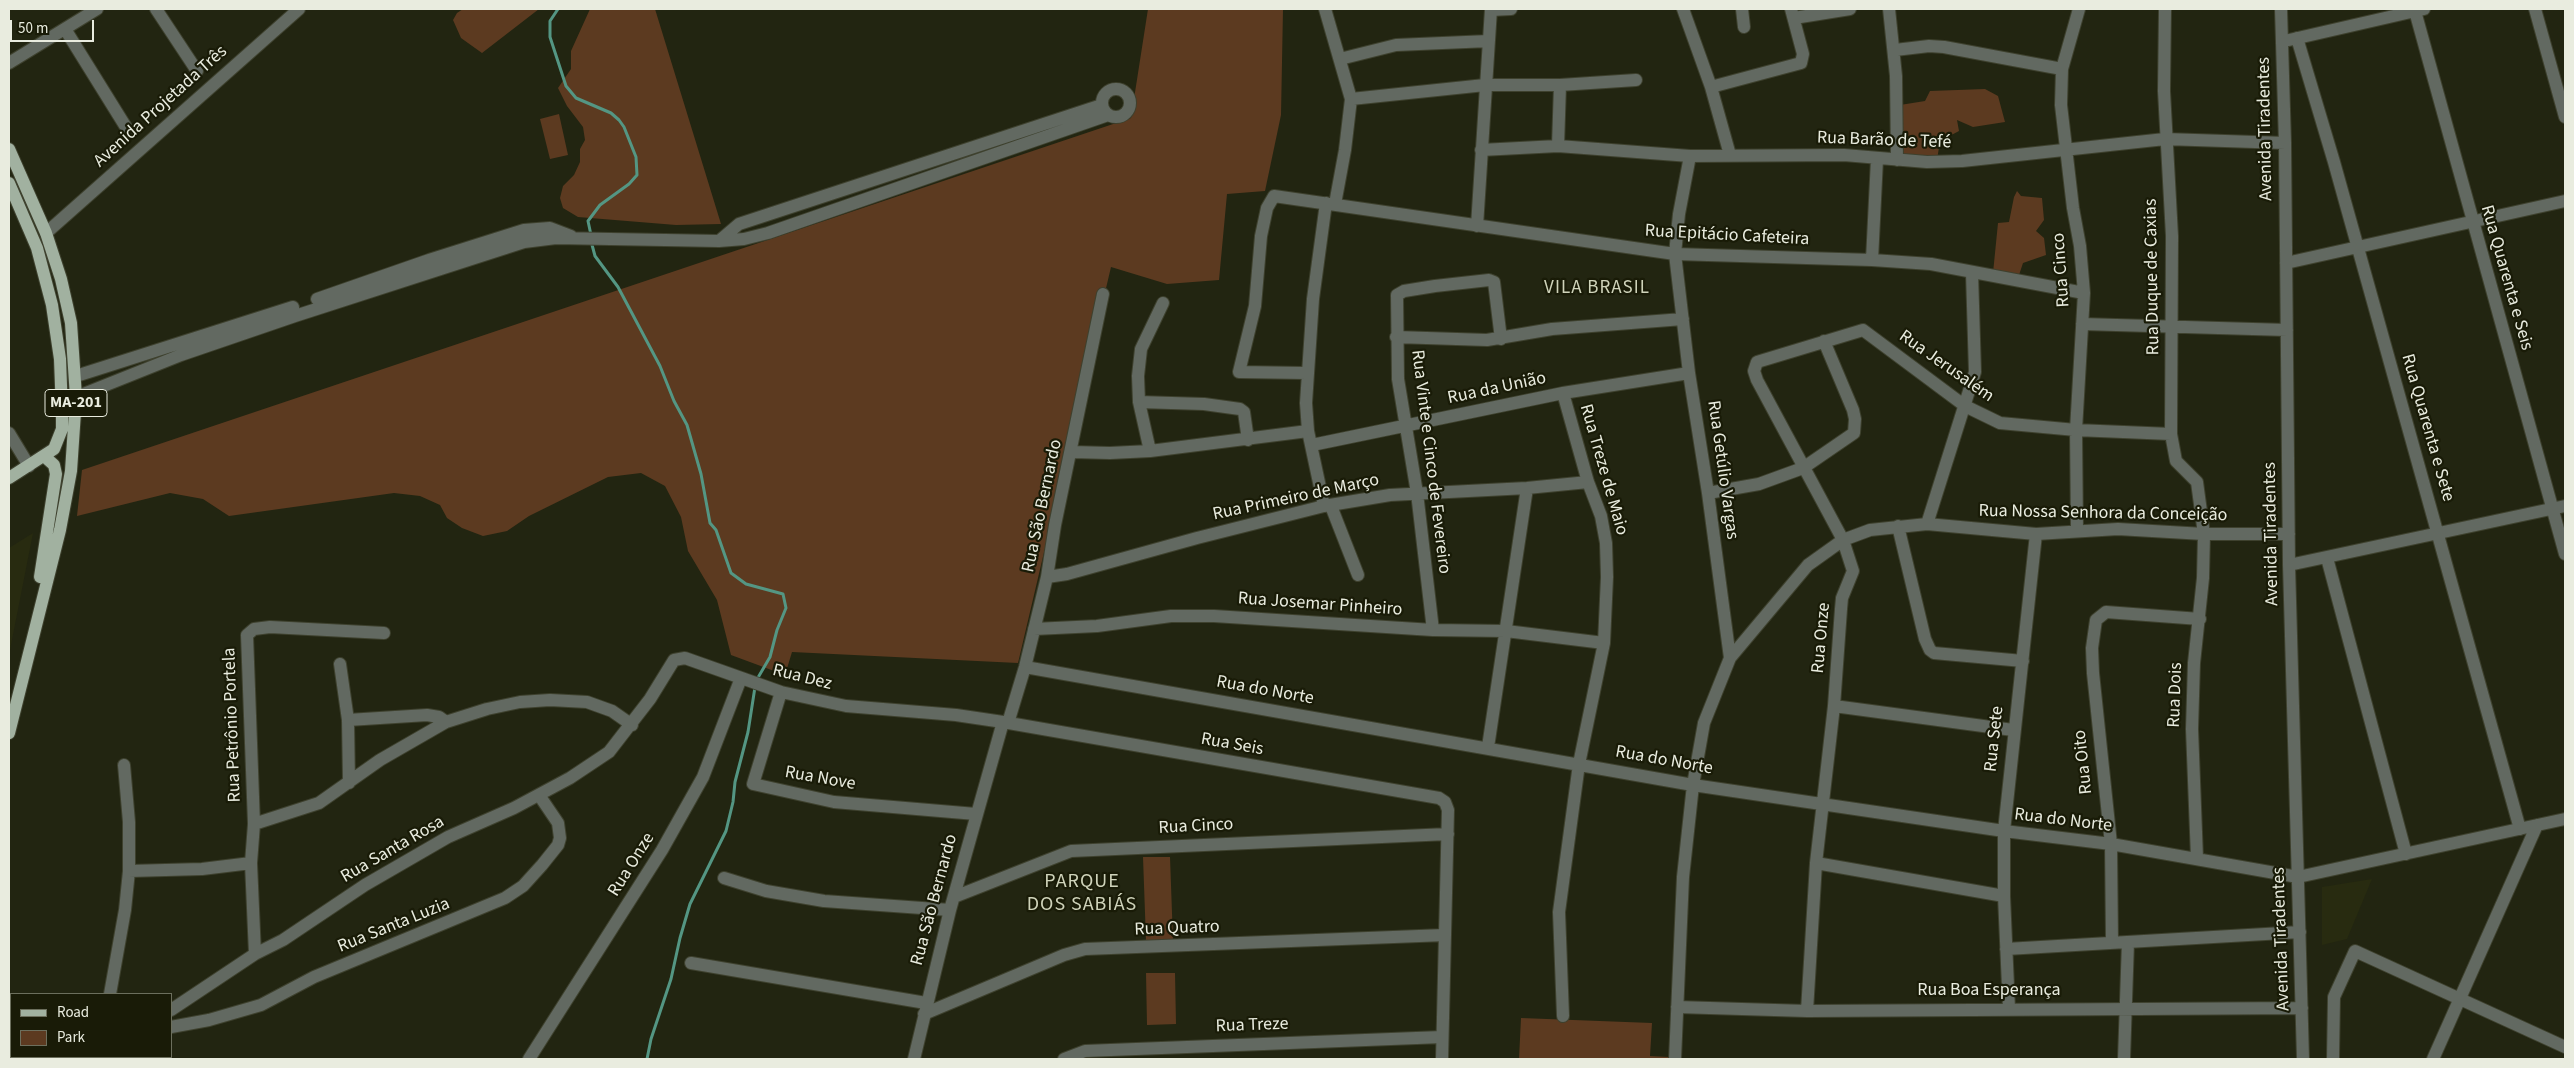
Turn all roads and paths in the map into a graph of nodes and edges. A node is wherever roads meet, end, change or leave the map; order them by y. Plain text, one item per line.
1 (97, 9) edge
2 (156, 9) edge
3 (299, 9) edge
4 (1325, 9) edge
5 (1491, 9) edge
6 (1511, 9) edge
7 (1683, 9) edge
8 (1742, 9) edge
9 (1850, 9) edge
10 (1888, 9) edge
11 (2079, 9) edge
12 (2165, 9) edge
13 (2281, 9) edge
14 (2536, 9) edge
15 (2420, 10) edge
16 (1792, 13) edge
17 (1744, 27) dead end
18 (65, 29) junction
19 (2297, 38) junction
20 (1489, 41) junction
21 (2282, 42) junction
22 (1895, 50) junction
23 (1340, 59) junction
24 (9, 63) edge
25 (2062, 70) junction
26 (197, 71) dead end
27 (1636, 80) dead end
28 (1560, 85) junction
29 (1485, 86) junction
30 (1710, 87) junction
31 (1351, 99) junction
32 (2565, 117) edge
33 (129, 132) dead end
34 (2166, 139) junction
35 (2285, 143) junction
36 (1558, 146) junction
37 (2064, 148) junction
38 (9, 149) edge
39 (1481, 150) junction
40 (1690, 156) junction
41 (1730, 156) junction
42 (1877, 158) junction
43 (1897, 160) junction
44 (9, 183) edge
45 (2565, 200) edge
46 (1331, 203) junction
47 (2472, 222) junction
48 (1477, 226) junction
49 (46, 232) junction
50 (719, 241) junction
51 (2358, 248) junction
52 (1675, 254) junction
53 (1872, 260) junction
54 (2286, 263) junction
55 (1972, 273) junction
56 (2084, 293) junction
57 (1103, 294) dead end
58 (1163, 303) dead end
59 (1683, 318) junction
60 (2082, 324) junction
61 (2173, 326) junction
62 (2287, 330) junction
63 (1396, 337) junction
64 (1501, 339) junction
65 (1824, 341) junction
66 (179, 350) junction
67 (1306, 373) junction
68 (1690, 373) junction
69 (76, 376) junction
70 (1757, 380) joint
71 (1563, 393) junction
72 (76, 396) junction
73 (1139, 402) junction
74 (1965, 406) junction
75 (1405, 425) junction
76 (2076, 430) junction
77 (1308, 431) junction
78 (9, 433) edge
79 (2171, 434) junction
80 (1248, 440) junction
81 (1312, 445) junction
82 (1150, 451) junction
83 (1072, 452) junction
84 (44, 456) junction
85 (29, 466) junction
86 (1803, 468) junction
87 (9, 478) edge
88 (1588, 482) junction
89 (1527, 488) junction
90 (1417, 493) junction
91 (1708, 494) junction
92 (1327, 506) junction
93 (2559, 508) edge
94 (1927, 524) junction
95 (1898, 526) junction
96 (2077, 531) junction
97 (2036, 534) junction
98 (2204, 534) junction
99 (2289, 534) junction
100 (2438, 534) junction
101 (1843, 540) junction
102 (2565, 554) edge
103 (2327, 558) junction
104 (2289, 565) junction
105 (1358, 575) dead end
106 (1047, 577) junction
107 (2200, 619) junction
108 (1034, 629) junction
109 (1433, 630) junction
110 (1506, 631) junction
111 (384, 633) dead end
112 (1604, 643) junction
113 (1730, 658) junction
114 (2023, 661) junction
115 (24, 663) junction
116 (340, 664) dead end
117 (1025, 667) junction
118 (745, 679) junction
119 (781, 692) junction
120 (1834, 706) junction
121 (348, 720) junction
122 (446, 722) junction
123 (1005, 723) junction
124 (632, 725) junction
125 (2013, 730) junction
126 (9, 733) edge
127 (1488, 747) junction
128 (1579, 764) junction
129 (124, 765) dead end
130 (349, 783) junction
131 (1693, 785) junction
132 (539, 795) junction
133 (1822, 803) junction
134 (976, 814) junction
135 (2565, 819) edge
136 (254, 824) junction
137 (2537, 825) junction
138 (2520, 829) junction
139 (2004, 831) junction
140 (1448, 834) junction
141 (2111, 844) junction
142 (2406, 854) junction
143 (2197, 858) junction
144 (251, 863) junction
145 (1816, 863) junction
146 (129, 871) junction
147 (724, 878) dead end
148 (2298, 878) junction
149 (954, 896) junction
150 (2004, 896) junction
151 (950, 910) junction
152 (2300, 932) junction
153 (1445, 936) junction
154 (2128, 942) junction
155 (2112, 944) junction
156 (2006, 950) junction
157 (255, 954) junction
158 (691, 963) dead end
159 (110, 993) edge
160 (2460, 999) junction
161 (1676, 1006) junction
162 (925, 1008) junction
163 (2126, 1008) junction
164 (2302, 1008) junction
165 (172, 1009) edge
166 (2009, 1009) junction
167 (1807, 1010) junction
168 (1563, 1016) dead end
169 (172, 1027) edge
170 (1442, 1037) junction
171 (2565, 1047) edge
172 (529, 1059) edge
173 (914, 1059) edge
174 (1064, 1059) edge
175 (1442, 1059) edge
176 (1675, 1059) edge
177 (2124, 1059) edge
178 (2303, 1059) edge
179 (2334, 1059) edge
180 (2433, 1059) edge

1 - 18 street
2 - 26 street
3 - 49 street, Avenida Projetada Três
4 - 23 street
5 - 6 street
5 - 20 street
7 - 30 street
8 - 17 street
9 - 16 street
10 - 22 street
11 - 25 street, Rua Cinco
12 - 34 street, Rua Duque de Caxias
13 - 21 street, Avenida Tiradentes
14 - 32 street
15 - 19 street
15 - 47 street, Rua Quarenta e Seis
16 - 30 street
18 - 24 street
18 - 33 street
19 - 21 street
19 - 51 street, Rua Quarenta e Sete
20 - 23 street
20 - 29 street
21 - 35 street, Avenida Tiradentes
22 - 25 street
22 - 43 street
23 - 31 street
25 - 37 street, Rua Cinco
27 - 28 street
28 - 29 street
28 - 36 street
29 - 31 street
29 - 39 street
30 - 41 street
31 - 46 street
34 - 35 street, Rua Barão de Tefé
34 - 37 street, Rua Barão de Tefé
34 - 61 street, Rua Duque de Caxias
35 - 54 street, Avenida Tiradentes
36 - 39 street, Rua Barão de Tefé
36 - 40 street, Rua Barão de Tefé
37 - 43 street, Rua Barão de Tefé
37 - 56 street, Rua Cinco
38 - 49 main road, MA-201
39 - 48 street
40 - 41 street, Rua Barão de Tefé
40 - 52 street, Rua Getúlio Vargas
41 - 42 street, Rua Barão de Tefé
42 - 43 street, Rua Barão de Tefé
42 - 53 street
44 - 84 main road, MA-201
45 - 47 street
46 - 48 street, Rua Epitácio Cafeteira
46 - 67 street
46 - 67 street, Rua Epitácio Cafeteira
47 - 51 street
47 - 93 street, Rua Quarenta e Seis
48 - 52 street, Rua Epitácio Cafeteira
49 - 69 main road, MA-201
50 - 50 street
50 - 66 street
51 - 54 street
51 - 100 street, Rua Quarenta e Sete
52 - 53 street, Rua Epitácio Cafeteira
52 - 59 street, Rua Getúlio Vargas
53 - 55 street, Rua Epitácio Cafeteira
54 - 62 street, Avenida Tiradentes
55 - 56 street, Rua Epitácio Cafeteira
55 - 74 street
56 - 60 street, Rua Cinco
57 - 83 street, Rua São Bernardo
58 - 73 street
59 - 64 street
59 - 68 street, Rua Getúlio Vargas
60 - 61 street
60 - 76 street, Rua Cinco
61 - 62 street
61 - 79 street, Rua Duque de Caxias
62 - 99 street, Avenida Tiradentes
63 - 64 street
63 - 64 street, Rua Vinte e Cinco de Fevereiro
63 - 75 street, Rua Vinte e Cinco de Fevereiro
65 - 70 street, Rua Jerusalém
65 - 74 street, Rua Jerusalém
65 - 86 street
66 - 69 street
66 - 72 street
67 - 77 street
68 - 71 street, Rua da União
68 - 91 street, Rua Getúlio Vargas
69 - 72 main road, MA-201
70 - 86 street, Rua Onze
71 - 75 street, Rua da União
71 - 88 street, Rua Treze de Maio
72 - 115 main road, MA-201
73 - 80 street
73 - 82 street
74 - 76 street, Rua Jerusalém
74 - 94 street
75 - 81 street, Rua da União
75 - 90 street, Rua Vinte e Cinco de Fevereiro
76 - 79 street, Rua Jerusalém
76 - 96 street, Rua Cinco
77 - 80 street
77 - 81 street
78 - 85 street
79 - 98 street, Rua Duque de Caxias
80 - 82 street
81 - 92 street
82 - 83 street
83 - 106 street, Rua São Bernardo
84 - 85 main road, MA-201
84 - 115 main road
85 - 87 main road, MA-201
86 - 91 street
86 - 101 street, Rua Onze
88 - 89 street, Rua Primeiro de Março
88 - 112 street, Rua Treze de Maio
89 - 90 street, Rua Primeiro de Março
89 - 110 street
90 - 92 street, Rua Primeiro de Março
90 - 109 street, Rua Vinte e Cinco de Fevereiro
91 - 113 street, Rua Getúlio Vargas
92 - 105 street
92 - 106 street, Rua Primeiro de Março
93 - 100 street
93 - 102 street, Rua Quarenta e Seis
94 - 95 street, Rua Nossa Senhora da Conceição
94 - 97 street, Rua Nossa Senhora da Conceição
95 - 101 street, Rua Nossa Senhora da Conceição
95 - 114 street
96 - 97 street, Rua Nossa Senhora da Conceição
96 - 98 street, Rua Nossa Senhora da Conceição
97 - 114 street, Rua Sete
98 - 99 street, Rua Nossa Senhora da Conceição
98 - 107 street, Rua Dois
99 - 104 street, Avenida Tiradentes
100 - 103 street
100 - 138 street, Rua Quarenta e Sete
101 - 113 street, Rua Nossa Senhora da Conceição
101 - 120 street, Rua Onze
103 - 104 street
103 - 142 street
104 - 148 street, Avenida Tiradentes
106 - 108 street, Rua São Bernardo
107 - 141 street, Rua Oito
107 - 143 street, Rua Dois
108 - 109 street, Rua Josemar Pinheiro
108 - 117 street, Rua São Bernardo
109 - 110 street, Rua Josemar Pinheiro
110 - 112 street, Rua Josemar Pinheiro
110 - 127 street
111 - 136 street, Rua Petrônio Portela
112 - 128 street, Rua Treze de Maio
113 - 131 street, Rua Getúlio Vargas
114 - 125 street, Rua Sete
115 - 126 main road, MA-201
116 - 121 street
117 - 123 street, Rua São Bernardo
117 - 127 street, Rua do Norte
118 - 119 street, Rua Dez
118 - 124 street, Rua Dez
118 - 172 street, Rua Onze
119 - 123 street, Rua Dez
119 - 134 street, Rua Nove
120 - 125 street
120 - 133 street, Rua Onze
121 - 122 street
121 - 130 street
122 - 124 street
122 - 130 street
123 - 134 street, Rua São Bernardo
123 - 140 street, Rua Seis
124 - 132 street, Rua Santa Rosa
125 - 139 street, Rua Sete
127 - 128 street, Rua do Norte
128 - 131 street, Rua do Norte
128 - 168 street, Rua Treze de Maio
129 - 146 street
130 - 136 street
131 - 133 street, Rua do Norte
131 - 161 street, Rua Getúlio Vargas
132 - 157 street, Rua Santa Rosa
132 - 169 street, Rua Santa Luzia
133 - 139 street, Rua do Norte
133 - 145 street, Rua Onze
134 - 149 street, Rua São Bernardo
135 - 137 street
136 - 144 street, Rua Petrônio Portela
137 - 138 street
137 - 160 street
138 - 142 street
139 - 141 street, Rua do Norte
139 - 150 street, Rua Sete
140 - 149 street, Rua Cinco
140 - 153 street
141 - 143 street, Rua do Norte
141 - 155 street, Rua Oito
142 - 148 street
143 - 148 street, Rua do Norte
144 - 146 street
144 - 157 street, Rua Petrônio Portela
145 - 150 street
145 - 167 street, Rua Onze
146 - 159 street
147 - 151 street
148 - 152 street, Avenida Tiradentes
149 - 151 street, Rua São Bernardo
150 - 156 street, Rua Sete
151 - 162 street, Rua São Bernardo
152 - 154 street
152 - 164 street, Avenida Tiradentes
153 - 162 street, Rua Quatro
153 - 170 street
154 - 155 street
154 - 163 street
155 - 156 street
156 - 166 street, Rua Sete
157 - 165 street, Rua Santa Rosa
158 - 162 street
160 - 171 street
160 - 179 street
160 - 180 street
161 - 167 street, Rua Boa Esperança
161 - 176 street, Rua Getúlio Vargas
162 - 173 street, Rua São Bernardo
163 - 164 street, Rua Boa Esperança
163 - 166 street, Rua Boa Esperança
163 - 177 street
164 - 178 street, Avenida Tiradentes
166 - 167 street, Rua Boa Esperança
170 - 174 street, Rua Treze
170 - 175 street

